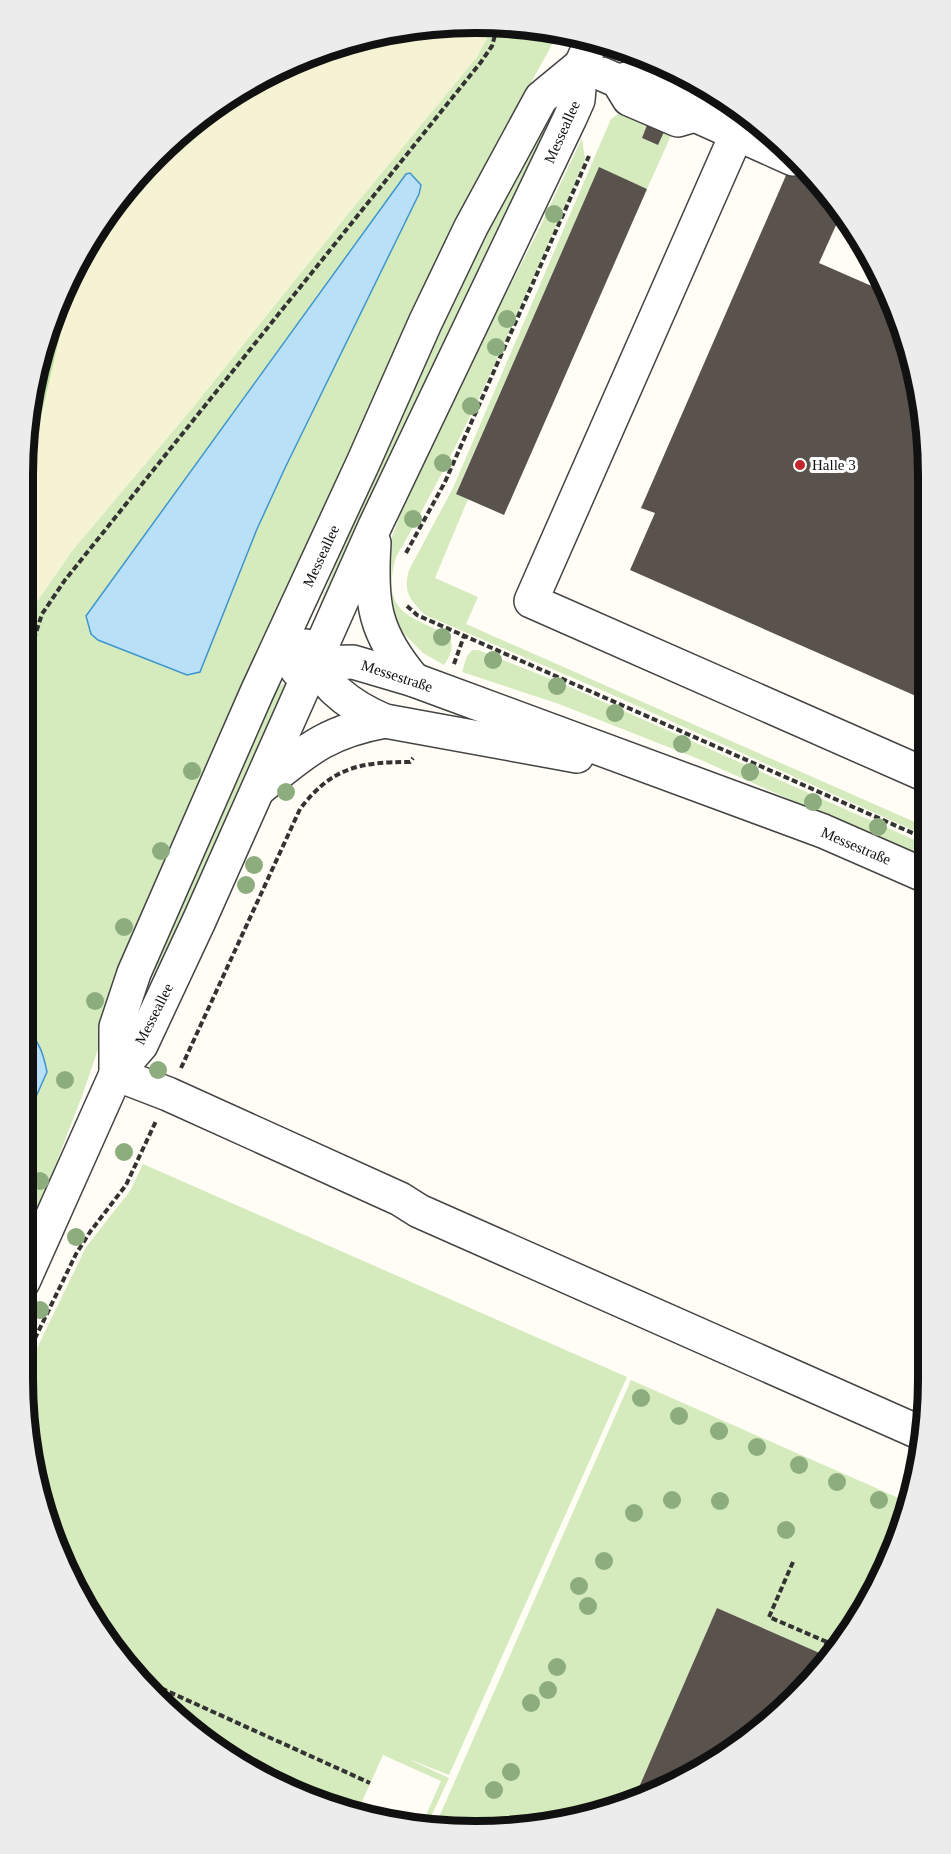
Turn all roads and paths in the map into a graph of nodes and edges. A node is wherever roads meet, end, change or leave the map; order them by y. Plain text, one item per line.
1 (495, 34) edge
2 (587, 52) edge
3 (741, 124) edge
4 (759, 136) edge
5 (594, 145) dead end
6 (375, 526) junction
7 (402, 560) dead end
8 (303, 595) junction
9 (405, 604) dead end
10 (464, 636) junction
11 (33, 642) edge
12 (313, 663) junction
13 (414, 680) junction
14 (256, 692) junction
15 (445, 692) junction
16 (385, 721) junction
17 (427, 728) junction
18 (650, 768) junction
19 (918, 771) edge
20 (257, 791) junction
21 (918, 835) edge
22 (918, 873) edge
23 (116, 1074) junction
24 (168, 1094) junction
25 (33, 1260) edge
26 (33, 1341) edge
27 (915, 1430) edge
28 (793, 1562) dead end
29 (827, 1642) junction
30 (830, 1644) edge
31 (822, 1654) dead end
32 (161, 1689) edge
33 (370, 1783) dead end

1 - 11 path
2 - 3 street
2 - 6 street, Messeallee
2 - 8 street, Messeallee
3 - 4 street
3 - 19 street
5 - 7 path
6 - 12 street, Messeallee
6 - 13 street
8 - 12 street
8 - 14 street, Messeallee
9 - 10 path
10 - 15 path
10 - 21 path
12 - 13 street, Messestraße
12 - 14 street
12 - 16 street, Messestraße
12 - 20 street, Messeallee
13 - 15 street, Messestraße
14 - 23 street, Messeallee
15 - 18 street, Messestraße
16 - 17 street, Messestraße
16 - 20 street
17 - 18 street, Messestraße
17 - 24 path
18 - 22 street, Messestraße
20 - 23 street, Messeallee
23 - 24 street
23 - 25 street, Messeallee
24 - 26 path
24 - 27 street
28 - 29 path
29 - 30 path
29 - 31 path
32 - 33 path

